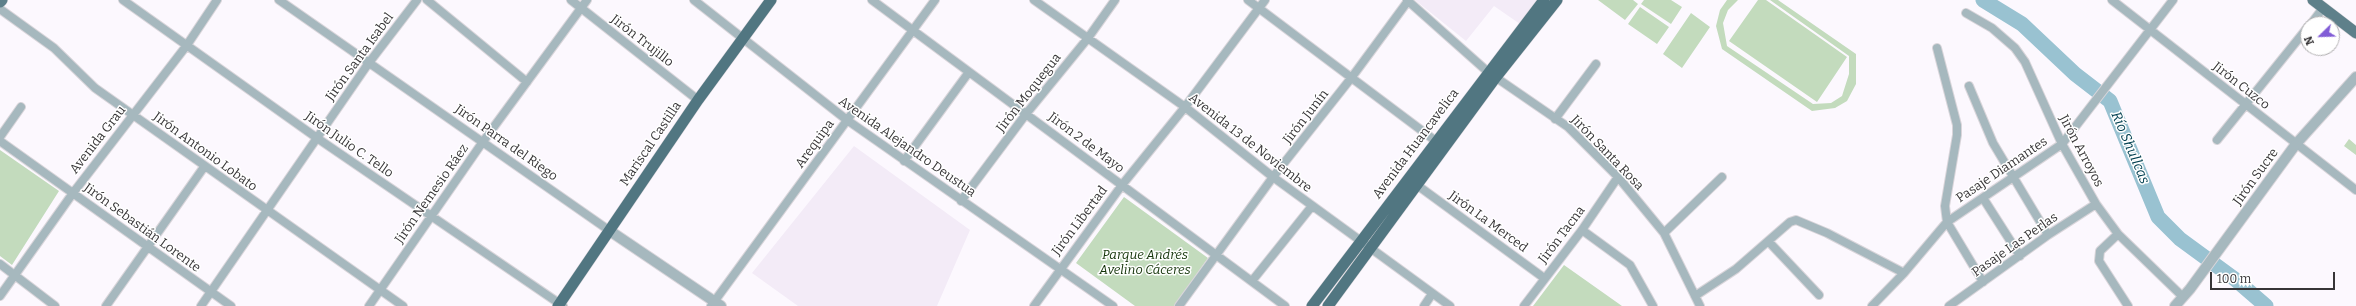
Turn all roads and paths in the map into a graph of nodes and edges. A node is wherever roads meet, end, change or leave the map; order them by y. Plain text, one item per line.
1 (123, 0) edge
2 (217, 0) edge
3 (279, 0) edge
4 (417, 0) edge
5 (427, 0) edge
6 (571, 0) edge
7 (587, 0) edge
8 (694, 0) edge
9 (771, 0) edge
10 (872, 0) edge
11 (935, 0) edge
12 (1034, 0) edge
13 (1116, 0) edge
14 (1248, 0) edge
15 (1265, 0) edge
16 (1544, 0) edge
17 (1557, 0) edge
18 (2112, 0) edge
19 (2173, 0) edge
20 (2313, 0) edge
21 (1408, 1) edge
22 (0, 8) edge
23 (581, 8) junction
24 (1259, 8) junction
25 (2323, 8) junction
26 (1966, 13) dead end
27 (2316, 16) edge
28 (913, 30) junction
29 (2150, 30) junction
30 (2356, 33) edge
31 (2300, 37) edge
32 (1088, 38) junction
33 (742, 39) junction
34 (187, 45) junction
35 (1937, 48) dead end
36 (368, 64) junction
37 (1596, 64) dead end
38 (970, 72) junction
39 (1492, 75) junction
40 (1352, 77) junction
41 (2356, 77) edge
42 (526, 82) junction
43 (1969, 86) dead end
44 (698, 100) junction
45 (2245, 105) junction
46 (21, 107) dead end
47 (1185, 107) junction
48 (1026, 114) junction
49 (133, 115) junction
50 (1556, 119) junction
51 (847, 120) junction
52 (0, 137) edge
53 (317, 138) junction
54 (0, 140) edge
55 (2217, 140) dead end
56 (482, 143) junction
57 (2062, 144) junction
58 (2296, 144) junction
59 (1440, 145) junction
60 (904, 161) junction
61 (204, 167) junction
62 (1273, 177) junction
63 (1618, 177) junction
64 (1722, 177) dead end
65 (2012, 178) junction
66 (1122, 185) junction
67 (1417, 185) junction
68 (2356, 190) edge
69 (73, 192) junction
70 (1982, 198) junction
71 (961, 201) junction
72 (2096, 204) junction
73 (1312, 206) junction
74 (266, 211) junction
75 (431, 216) junction
76 (1947, 222) junction
77 (610, 230) junction
78 (1582, 230) junction
79 (1664, 233) junction
80 (2118, 234) junction
81 (2048, 235) junction
82 (1360, 240) junction
83 (1769, 242) junction
84 (147, 248) junction
85 (1370, 248) junction
86 (1216, 255) junction
87 (2020, 256) junction
88 (0, 264) edge
89 (1060, 268) junction
90 (1904, 273) junction
91 (14, 275) junction
92 (1544, 278) junction
93 (1252, 281) junction
94 (1984, 282) junction
95 (380, 290) junction
96 (211, 292) junction
97 (1432, 294) junction
98 (1819, 295) dead end
99 (0, 296) edge
100 (1695, 296) junction
101 (2183, 297) junction
102 (560, 305) edge
103 (715, 305) edge
104 (55, 306) edge
105 (106, 306) edge
106 (201, 306) edge
107 (231, 306) edge
108 (369, 306) edge
109 (403, 306) edge
110 (1034, 306) edge
111 (1112, 306) edge
112 (1179, 306) edge
113 (1285, 306) edge
114 (1312, 306) edge
115 (1328, 306) edge
116 (1424, 306) edge
117 (1450, 306) edge
118 (1524, 306) edge
119 (1653, 306) edge
120 (1700, 306) edge
121 (1872, 306) edge
122 (1949, 306) edge
123 (2128, 306) edge
124 (2176, 306) edge

1 - 34 street, Jirón Julio C. Tello
2 - 34 street, Avenida Grau
3 - 36 street, Jirón Parra del Riego
4 - 36 street, Jirón Santa Isabel
5 - 42 street
6 - 23 street, Jirón Trujillo
7 - 23 street, Jirón Nemesio Ráez
8 - 33 street, Avenida Alejandro Deustua
9 - 33 highway, Mariscal Castilla
10 - 28 street, Jirón 2 de Mayo
11 - 28 street, Arequipa
12 - 32 street, Avenida 13 de Noviembre
13 - 32 street, Jirón Moquegua
14 - 24 street
15 - 24 street, Jirón Libertad
16 - 39 highway, Avenida Huancavelica
17 - 39 highway, Avenida Huancavelica
18 - 29 street, Jirón Cuzco
19 - 29 street, Pasaje Diamantes
20 - 25 main road
21 - 39 street, Jirón Santa Rosa
21 - 40 street, Jirón Junín
22 - 49 street, Jirón Antonio Lobato
23 - 42 street, Jirón Nemesio Ráez
23 - 44 street, Jirón Trujillo
24 - 40 street
24 - 47 street, Jirón Libertad
25 - 27 street
25 - 30 main road
26 - 57 street, Jirón Arroyos
28 - 38 street, Jirón 2 de Mayo
28 - 51 street, Arequipa
29 - 45 street, Jirón Cuzco
29 - 57 street, Pasaje Diamantes
31 - 45 street
32 - 47 street, Avenida 13 de Noviembre
32 - 48 street, Jirón Moquegua
33 - 44 highway, Mariscal Castilla
33 - 51 street, Avenida Alejandro Deustua
34 - 49 street, Avenida Grau
34 - 53 street, Jirón Julio C. Tello
35 - 76 street, Pasaje Diamantes
36 - 53 street, Jirón Santa Isabel
36 - 56 street, Jirón Parra del Riego
37 - 50 street
38 - 48 street, Jirón 2 de Mayo
38 - 60 street
39 - 50 street, Jirón Santa Rosa
39 - 59 highway, Avenida Huancavelica
40 - 59 street
40 - 62 street, Jirón Junín
41 - 58 street, Jirón Sucre
42 - 56 street, Jirón Nemesio Ráez
43 - 65 street
44 - 77 highway, Mariscal Castilla
45 - 55 street
45 - 58 street, Jirón Cuzco
46 - 52 street
47 - 62 street, Avenida 13 de Noviembre
47 - 66 street, Jirón Libertad
48 - 66 street, Jirón 2 de Mayo
48 - 71 street, Jirón Moquegua
49 - 61 street, Jirón Antonio Lobato
49 - 69 street, Avenida Grau
50 - 63 street, Jirón Santa Rosa
51 - 60 street, Avenida Alejandro Deustua
51 - 103 street, Arequipa
53 - 74 street, Jirón Santa Isabel
53 - 75 street, Jirón Julio C. Tello
54 - 69 street, Jirón Sebastián Lorente
56 - 75 street, Jirón Nemesio Ráez
56 - 77 street, Jirón Parra del Riego
57 - 65 street, Pasaje Diamantes
57 - 72 street, Jirón Arroyos
58 - 68 street, Jirón Cuzco
58 - 101 street, Jirón Sucre
59 - 67 highway, Avenida Huancavelica
59 - 82 highway, Avenida Huancavelica
60 - 71 street, Avenida Alejandro Deustua
61 - 74 street, Jirón Antonio Lobato
61 - 84 street
62 - 73 street, Avenida 13 de Noviembre
62 - 86 street, Jirón Junín
63 - 78 street, Jirón Tacna
63 - 79 street, Jirón Santa Rosa
64 - 79 street
65 - 70 street, Pasaje Diamantes
65 - 81 street
66 - 86 street, Jirón 2 de Mayo
66 - 89 street, Jirón Libertad
67 - 85 highway, Avenida Huancavelica
67 - 92 street, Jirón La Merced
69 - 84 street, Jirón Sebastián Lorente
69 - 91 street, Avenida Grau
70 - 76 street, Pasaje Diamantes
70 - 87 street
71 - 89 street, Avenida Alejandro Deustua
72 - 80 street, Jirón Arroyos
72 - 81 street, Pasaje Las Perlas
73 - 82 street, Avenida 13 de Noviembre
73 - 93 street
74 - 95 street, Jirón Antonio Lobato
74 - 96 street, Jirón Santa Isabel
75 - 95 street, Jirón Nemesio Ráez
75 - 102 street, Jirón Julio C. Tello
76 - 90 street, Pasaje Diamantes
76 - 94 street
77 - 102 highway, Mariscal Castilla
77 - 103 street, Jirón Parra del Riego
78 - 92 street, Jirón Tacna
78 - 119 street
79 - 100 street, Jirón Santa Rosa
80 - 101 street, Jirón Arroyos
80 - 123 street
81 - 87 street, Pasaje Las Perlas
82 - 85 street, Avenida 13 de Noviembre
82 - 114 highway, Avenida Huancavelica
83 - 90 street
83 - 98 street
83 - 100 street
84 - 96 street, Jirón Sebastián Lorente
84 - 105 street
85 - 97 street, Avenida 13 de Noviembre
85 - 115 highway, Avenida Huancavelica
86 - 93 street, Jirón 2 de Mayo
86 - 112 street, Jirón Junín
87 - 94 street, Pasaje Las Perlas
88 - 91 street
89 - 110 street, Jirón Libertad
89 - 111 street, Avenida Alejandro Deustua
90 - 121 street, Pasaje Diamantes
91 - 99 street, Avenida Grau
91 - 104 street
92 - 118 street, Jirón Tacna
93 - 113 street, Jirón 2 de Mayo
94 - 122 street, Pasaje Las Perlas
95 - 108 street, Jirón Nemesio Ráez
95 - 109 street, Jirón Antonio Lobato
96 - 106 street, Jirón Santa Isabel
96 - 107 street, Jirón Sebastián Lorente
97 - 116 street
97 - 117 street, Avenida 13 de Noviembre
100 - 120 street, Jirón Santa Rosa
101 - 124 street, Jirón Sucre

